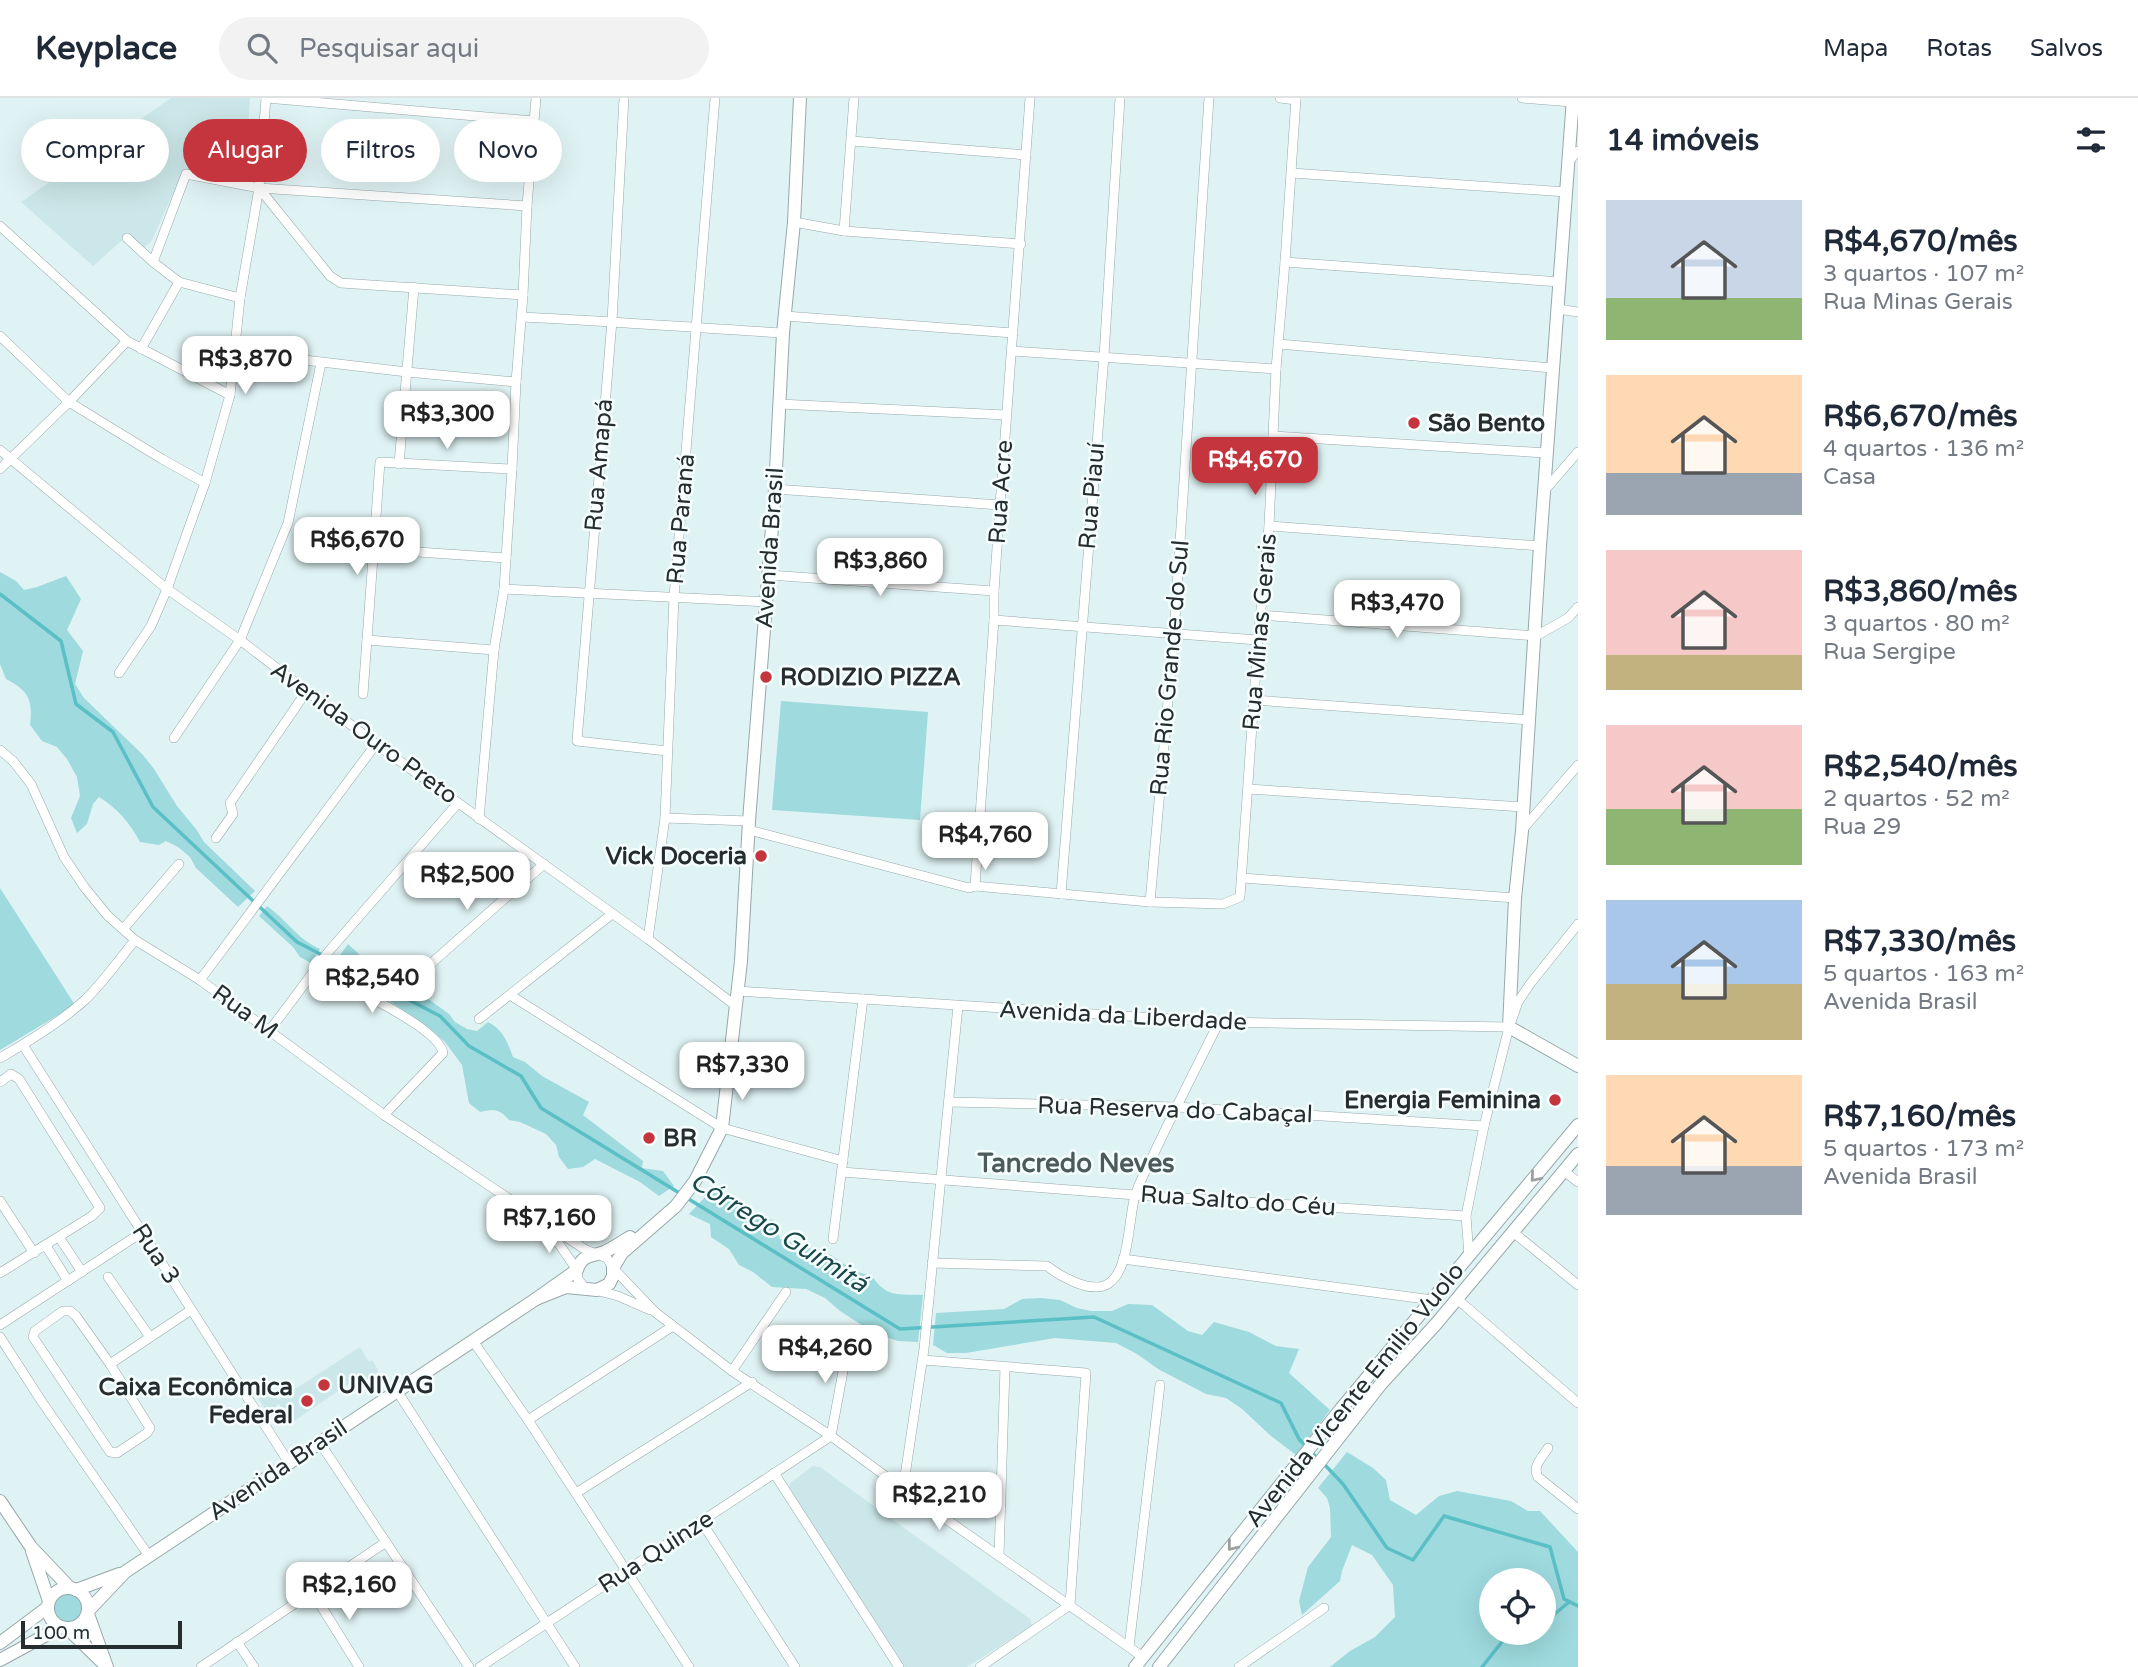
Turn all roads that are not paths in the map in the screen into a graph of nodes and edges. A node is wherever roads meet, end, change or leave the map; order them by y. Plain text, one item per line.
1 (266, 98) edge
2 (536, 98) edge
3 (624, 98) edge
4 (715, 98) edge
5 (800, 98) edge
6 (854, 98) edge
7 (1030, 98) edge
8 (1120, 98) edge
9 (1209, 98) edge
10 (1280, 98) edge
11 (1522, 98) edge
12 (1296, 99) edge
13 (1572, 100) edge
14 (510, 119) edge
15 (533, 119) edge
16 (852, 141) junction
17 (1578, 151) edge
18 (1026, 155) junction
19 (1569, 162) junction
20 (1292, 173) junction
21 (529, 182) edge
22 (259, 188) junction
23 (1566, 192) junction
24 (527, 206) junction
25 (794, 222) junction
26 (0, 226) edge
27 (844, 231) junction
28 (127, 238) dead end
29 (1021, 244) junction
30 (153, 262) junction
31 (1285, 262) junction
32 (179, 282) junction
33 (1560, 282) junction
34 (414, 287) junction
35 (523, 295) junction
36 (240, 298) junction
37 (1558, 309) junction
38 (1578, 312) edge
39 (785, 316) junction
40 (522, 317) junction
41 (612, 321) junction
42 (696, 328) junction
43 (783, 333) junction
44 (1013, 333) junction
45 (0, 336) edge
46 (127, 341) junction
47 (1279, 344) junction
48 (141, 349) junction
49 (1012, 351) junction
50 (1104, 356) junction
51 (288, 358) dead end
52 (321, 363) junction
53 (1192, 364) junction
54 (1552, 368) junction
55 (1276, 369) junction
56 (407, 372) junction
57 (516, 382) junction
58 (230, 395) junction
59 (69, 402) junction
60 (779, 404) junction
61 (1006, 415) junction
62 (1273, 436) junction
63 (0, 450) edge
64 (1578, 452) edge
65 (1546, 453) junction
66 (11, 459) junction
67 (399, 464) junction
68 (0, 469) edge
69 (512, 469) junction
70 (205, 483) junction
71 (775, 489) junction
72 (1545, 491) junction
73 (1000, 505) junction
74 (1269, 526) junction
75 (1540, 547) junction
76 (374, 549) junction
77 (506, 558) junction
78 (769, 575) junction
79 (167, 589) junction
80 (504, 589) junction
81 (994, 591) junction
82 (588, 593) junction
83 (674, 597) junction
84 (767, 602) junction
85 (1578, 607) edge
86 (1261, 615) junction
87 (994, 620) junction
88 (1082, 628) junction
89 (1174, 634) junction
90 (1536, 636) junction
91 (240, 640) junction
92 (367, 640) junction
93 (1258, 640) junction
94 (494, 650) junction
95 (119, 673) dead end
96 (306, 692) junction
97 (363, 694) dead end
98 (1254, 700) junction
99 (1529, 720) junction
100 (174, 738) dead end
101 (376, 744) junction
102 (0, 750) edge
103 (667, 751) junction
104 (1578, 765) edge
105 (1248, 789) junction
106 (458, 803) junction
107 (1522, 807) junction
108 (479, 818) junction
109 (665, 818) junction
110 (749, 826) junction
111 (1522, 831) junction
112 (216, 838) dead end
113 (179, 864) dead end
114 (544, 864) junction
115 (1242, 878) junction
116 (975, 886) junction
117 (1060, 894) junction
118 (1515, 898) junction
119 (1150, 902) junction
120 (612, 914) junction
121 (1578, 924) edge
122 (124, 928) junction
123 (648, 939) junction
124 (135, 940) junction
125 (317, 968) junction
126 (200, 980) junction
127 (410, 982) dead end
128 (737, 991) junction
129 (510, 995) junction
130 (863, 999) junction
131 (736, 1006) junction
132 (958, 1006) junction
133 (479, 1019) dead end
134 (1219, 1023) junction
135 (1509, 1027) junction
136 (270, 1030) junction
137 (23, 1045) junction
138 (0, 1058) edge
139 (1578, 1066) edge
140 (0, 1082) edge
141 (948, 1102) junction
142 (1176, 1107) junction
143 (384, 1115) junction
144 (1578, 1125) edge
145 (1484, 1126) junction
146 (722, 1128) junction
147 (1578, 1154) edge
148 (843, 1161) junction
149 (1564, 1171) junction
150 (842, 1172) junction
151 (942, 1180) junction
152 (1578, 1182) edge
153 (1135, 1195) junction
154 (0, 1201) edge
155 (1466, 1216) junction
156 (545, 1223) junction
157 (652, 1225) junction
158 (1513, 1232) junction
159 (141, 1233) junction
160 (60, 1237) junction
161 (833, 1239) dead end
162 (46, 1246) junction
163 (34, 1253) junction
164 (597, 1254) junction
165 (1469, 1256) junction
166 (1123, 1259) junction
167 (932, 1262) junction
168 (613, 1268) junction
169 (577, 1270) junction
170 (82, 1272) junction
171 (0, 1273) edge
172 (108, 1276) dead end
173 (68, 1281) junction
174 (1578, 1285) edge
175 (592, 1290) junction
176 (786, 1293) dead end
177 (536, 1299) junction
178 (1457, 1299) junction
179 (1433, 1300) junction
180 (191, 1310) junction
181 (655, 1312) junction
182 (0, 1325) edge
183 (673, 1326) junction
184 (0, 1337) edge
185 (150, 1337) junction
186 (849, 1339) dead end
187 (473, 1341) junction
188 (923, 1360) junction
189 (110, 1364) junction
190 (1005, 1367) junction
191 (732, 1371) junction
192 (752, 1382) junction
193 (1160, 1385) dead end
194 (397, 1391) junction
195 (1578, 1403) edge
196 (528, 1420) junction
197 (831, 1436) junction
198 (320, 1443) junction
199 (1548, 1448) dead end
200 (289, 1463) junction
201 (774, 1473) junction
202 (903, 1489) junction
203 (576, 1493) junction
204 (0, 1501) edge
205 (1578, 1509) edge
206 (701, 1521) junction
207 (386, 1542) junction
208 (31, 1547) junction
209 (149, 1556) junction
210 (999, 1556) junction
211 (627, 1570) junction
212 (125, 1572) junction
213 (73, 1589) junction
214 (313, 1593) junction
215 (49, 1604) junction
216 (1070, 1605) junction
217 (1324, 1608) dead end
218 (88, 1612) junction
219 (547, 1623) junction
220 (64, 1628) junction
221 (237, 1642) junction
222 (0, 1643) edge
223 (1129, 1647) junction
224 (0, 1660) edge
225 (1139, 1662) edge
226 (107, 1667) edge
227 (201, 1667) edge
228 (254, 1667) edge
229 (359, 1667) edge
230 (469, 1667) edge
231 (480, 1667) edge
232 (575, 1667) edge
233 (689, 1667) edge
234 (795, 1667) edge
235 (900, 1667) edge
236 (980, 1667) edge
237 (1159, 1667) edge
238 (1239, 1667) edge

1 - 14 street
1 - 22 street
2 - 15 street
3 - 41 street, Rua Amapá
4 - 42 street, Rua Paraná
5 - 25 main road, Avenida Brasil
6 - 16 street
7 - 18 street, Rua Acre
8 - 50 street, Rua Piauí
9 - 53 street, Rua Rio Grande do Sul
10 - 12 street
11 - 13 street
12 - 20 street, Rua Minas Gerais
13 - 19 main road
16 - 18 street
16 - 27 street
17 - 19 street
18 - 29 street, Rua Acre
19 - 23 main road
20 - 23 street
20 - 31 street, Rua Minas Gerais
21 - 24 street
22 - 24 street
22 - 30 street
22 - 34 street
22 - 36 street
23 - 33 main road
24 - 35 street
25 - 27 street
25 - 39 main road, Avenida Brasil
26 - 46 street
27 - 29 street
28 - 30 street
29 - 44 street, Rua Acre
30 - 32 street
31 - 33 street
31 - 47 street, Rua Minas Gerais
32 - 36 street
32 - 48 street
33 - 37 main road
34 - 35 street
34 - 56 street
35 - 40 street
36 - 58 street
37 - 38 street
37 - 54 main road
39 - 43 main road, Avenida Brasil
39 - 44 street
40 - 41 street
40 - 57 street
41 - 42 street
41 - 82 street, Rua Amapá
42 - 43 street
42 - 83 street, Rua Paraná
43 - 60 main road, Avenida Brasil
44 - 49 street, Rua Acre
45 - 59 street
46 - 48 street
46 - 59 street
47 - 54 street
47 - 55 street, Rua Minas Gerais
48 - 58 street
49 - 50 street
49 - 61 street, Rua Acre
50 - 53 street
50 - 88 street, Rua Piauí
51 - 52 street
52 - 56 street
52 - 91 street
53 - 55 street
53 - 89 street, Rua Rio Grande do Sul
54 - 65 main road
55 - 62 street, Rua Minas Gerais
56 - 57 street
56 - 67 street
57 - 69 street
58 - 70 street
59 - 66 street
59 - 70 street
60 - 61 street
60 - 71 main road, Avenida Brasil
61 - 73 street, Rua Acre
62 - 65 street
62 - 74 street, Rua Minas Gerais
63 - 66 street, Avenida Ouro Preto
64 - 72 street
65 - 72 main road
66 - 68 street
66 - 79 street, Avenida Ouro Preto
67 - 69 street
67 - 76 street
69 - 77 street
70 - 79 street
71 - 73 street
71 - 78 main road, Avenida Brasil
72 - 75 main road
73 - 81 street, Rua Acre
74 - 75 street
74 - 86 street, Rua Minas Gerais
75 - 90 main road
76 - 77 street
76 - 92 street
77 - 80 street
78 - 81 street
78 - 84 main road, Avenida Brasil
79 - 91 street, Avenida Ouro Preto
79 - 95 street
80 - 82 street
80 - 94 street
81 - 87 street, Rua Acre
82 - 83 street
82 - 103 street, Rua Amapá
83 - 84 street
83 - 103 street, Rua Paraná
84 - 110 main road, Avenida Brasil
85 - 90 street
86 - 90 street
86 - 93 street, Rua Minas Gerais
87 - 88 street
87 - 116 street, Rua Acre
88 - 89 street
88 - 117 street, Rua Piauí
89 - 93 street
89 - 119 street, Rua Rio Grande do Sul
90 - 99 main road
91 - 96 street, Avenida Ouro Preto
91 - 100 street
92 - 94 street
92 - 97 street
93 - 98 street, Rua Minas Gerais
94 - 108 street
96 - 101 street, Avenida Ouro Preto
96 - 112 street
98 - 99 street
98 - 105 street, Rua Minas Gerais
99 - 107 main road
101 - 106 street, Avenida Ouro Preto
101 - 126 street
102 - 122 street, Rua M
103 - 109 street, Rua Paraná
104 - 111 street
105 - 107 street
105 - 115 street, Rua Minas Gerais
106 - 108 street, Avenida Ouro Preto
106 - 125 street
107 - 111 main road
108 - 114 street, Avenida Ouro Preto
109 - 110 street
109 - 123 street, Rua Paraná
110 - 116 street
110 - 128 main road, Avenida Brasil
111 - 118 main road
113 - 122 street
114 - 120 street, Avenida Ouro Preto
114 - 127 street
115 - 118 street
115 - 119 street, Rua Minas Gerais
116 - 117 street
117 - 119 street
118 - 135 main road
120 - 123 street, Avenida Ouro Preto
120 - 129 street
121 - 135 street
122 - 124 street, Rua M
123 - 131 street, Avenida Ouro Preto
124 - 126 street, Rua M
124 - 137 street
125 - 136 street
125 - 143 street
126 - 136 street, Rua M
128 - 130 street, Avenida da Liberdade
128 - 131 main road, Avenida Brasil
129 - 133 street
129 - 146 street
130 - 132 street, Avenida da Liberdade
130 - 148 street
131 - 146 main road, Avenida Brasil
132 - 134 street, Avenida da Liberdade
132 - 141 street
134 - 135 street, Avenida da Liberdade
134 - 142 street
135 - 139 main road
135 - 145 street
136 - 143 street, Rua M
137 - 138 street
137 - 159 street, Rua 3
140 - 160 street
141 - 142 street, Rua Reserva do Cabaçal
141 - 151 street
142 - 145 street, Rua Reserva do Cabaçal
142 - 153 street
143 - 156 street, Rua M
144 -> 165 main road, Avenida Vicente Emilio Vuolo
145 - 155 street
146 - 148 street
146 - 157 main road, Avenida Brasil
147 - 149 main road, Avenida Vicente Emilio Vuolo
148 - 150 street
149 - 152 street
149 - 158 main road, Avenida Vicente Emilio Vuolo
150 - 151 street, Rua Salto do Céu
150 - 161 street
151 - 153 street, Rua Salto do Céu
151 - 167 street
153 - 155 street, Rua Salto do Céu
153 - 166 street
154 - 163 street
155 - 165 street
156 - 164 street, Rua M
156 - 169 street
157 - 164 main road, Avenida Brasil
157 - 168 main road, Avenida Brasil
158 - 174 street
158 - 178 main road, Avenida Vicente Emilio Vuolo
159 - 170 street
159 - 180 street, Rua 3
160 - 162 street
160 - 170 street
162 - 163 street
162 - 173 street
163 - 171 street
164 - 168 street
164 - 169 main road, Avenida Brasil
165 - 179 main road, Avenida Vicente Emilio Vuolo
166 - 167 street
166 - 179 street
167 - 188 street
168 - 175 main road, Avenida Brasil
168 - 181 street
169 - 175 street
169 - 177 main road, Avenida Brasil
170 - 173 street
172 - 185 street
173 - 182 street
175 - 177 main road, Avenida Brasil
175 - 181 street
176 - 191 street
177 - 187 main road, Avenida Brasil
178 - 195 street
178 - 237 main road, Avenida Vicente Emilio Vuolo
179 -> 225 main road, Avenida Vicente Emilio Vuolo
180 - 185 street
180 - 200 street, Rua 3
181 - 183 street
183 - 191 street
183 - 196 street
184 - 209 street
185 - 189 street
186 - 197 street
187 - 194 main road, Avenida Brasil
187 - 196 street
188 - 190 street
188 - 202 street
189 - 189 street
190 - 210 street
190 - 216 street
191 - 192 street
192 - 197 street
192 - 203 street
193 - 223 street
194 - 198 main road, Avenida Brasil
194 - 219 street
196 - 203 street
197 - 201 street, Rua Quinze
197 - 202 street
198 - 200 main road, Avenida Brasil
198 - 207 street
199 - 205 street
200 - 209 main road, Avenida Brasil
201 - 206 street, Rua Quinze
201 - 235 street
202 - 210 street
203 - 211 street
204 - 208 main road
206 - 211 street, Rua Quinze
206 - 234 street
207 - 214 street
207 - 230 street
208 - 213 main road
208 - 215 main road
209 - 212 main road, Avenida Brasil
210 - 216 street
211 - 219 street, Rua Quinze
211 - 233 street
212 - 213 main road, Avenida Brasil
212 - 218 main road, Avenida Brasil
213 - 215 main road
213 - 218 main road
214 - 221 street
214 - 229 street
215 - 220 main road
215 - 222 main road
216 - 223 street
216 - 236 street
217 - 238 street
218 - 220 main road
218 - 226 main road
219 - 231 street, Rua Quinze
219 - 232 street
220 - 224 main road
220 - 226 main road
221 - 227 street
221 - 228 street
223 - 225 street

